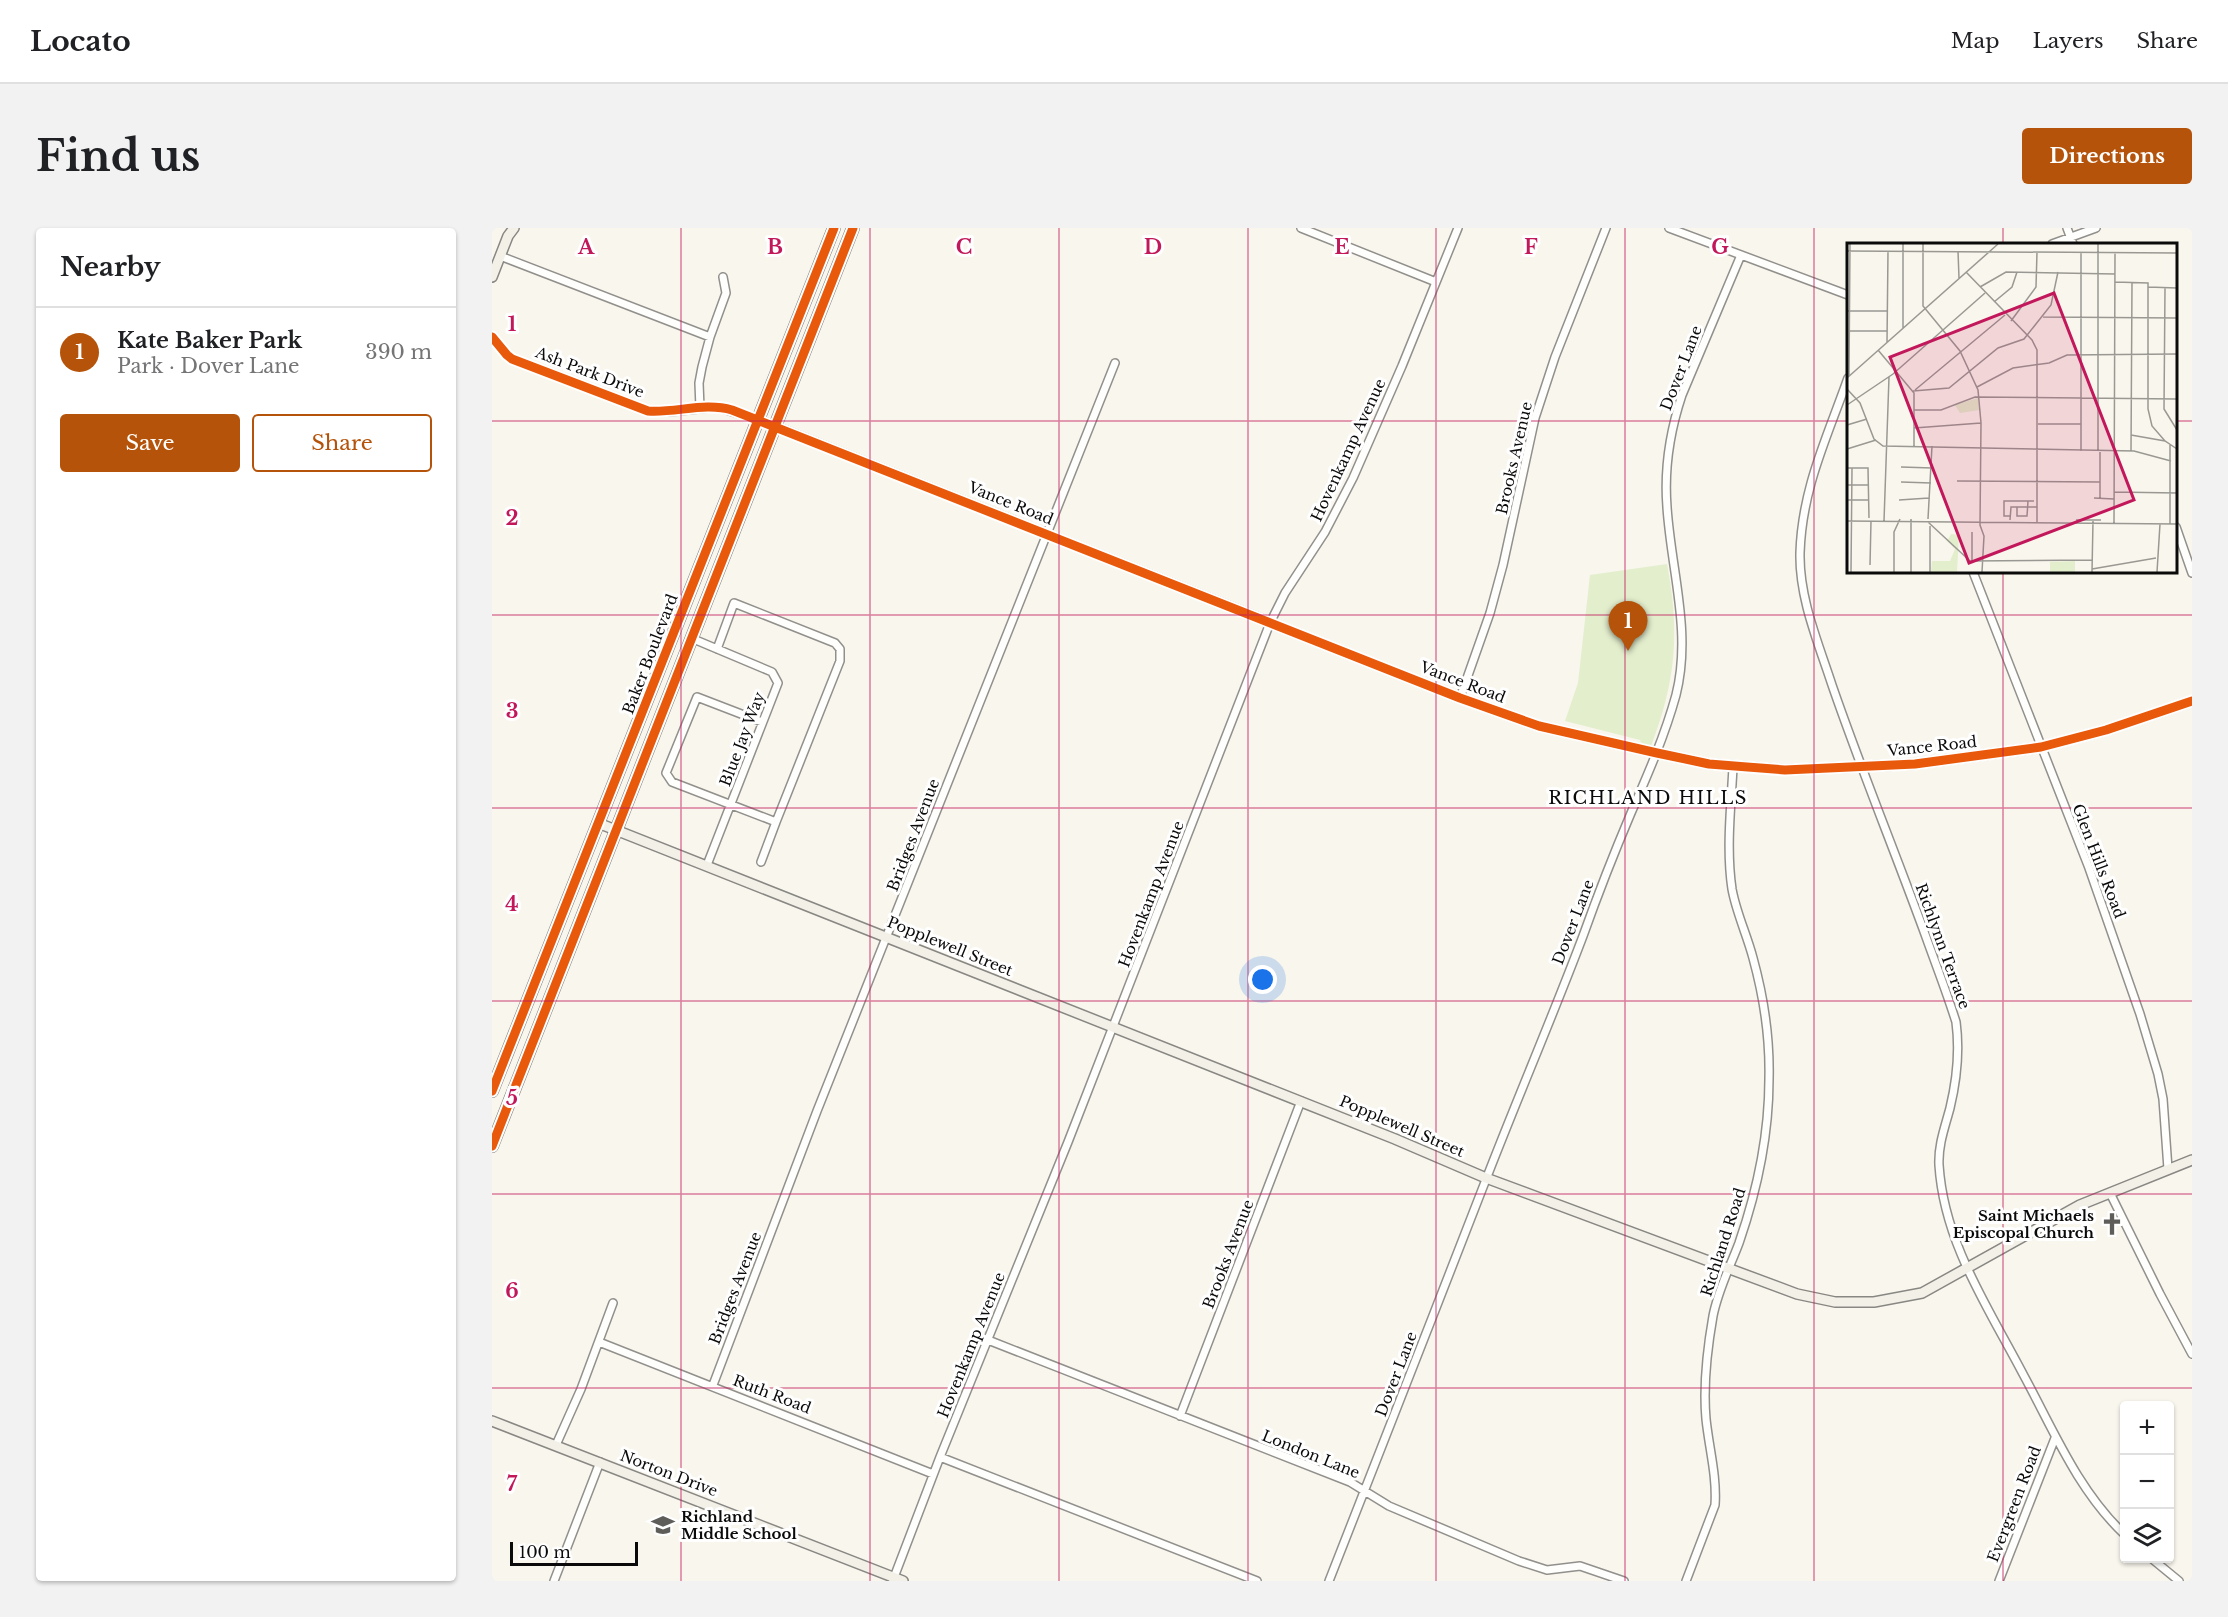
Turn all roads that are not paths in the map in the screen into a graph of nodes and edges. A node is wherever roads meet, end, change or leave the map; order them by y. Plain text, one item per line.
1 (514, 228) edge
2 (834, 228) edge
3 (853, 228) edge
4 (1300, 228) edge
5 (1458, 228) edge
6 (1606, 228) edge
7 (1669, 228) edge
8 (2067, 228) edge
9 (2096, 228) edge
10 (2072, 241) edge
11 (1741, 255) junction
12 (500, 256) junction
13 (492, 277) edge
14 (723, 277) dead end
15 (1436, 282) junction
16 (1847, 295) edge
17 (492, 337) edge
18 (710, 337) junction
19 (1115, 363) dead end
20 (1847, 381) edge
21 (700, 408) junction
22 (758, 420) junction
23 (774, 426) junction
24 (2177, 532) edge
25 (1047, 534) junction
26 (1973, 573) edge
27 (2192, 573) edge
28 (1270, 623) junction
29 (691, 639) junction
30 (717, 649) junction
31 (1460, 698) junction
32 (2192, 701) edge
33 (762, 722) junction
34 (2041, 747) junction
35 (1657, 753) junction
36 (1732, 767) junction
37 (1862, 767) junction
38 (731, 805) junction
39 (776, 822) junction
40 (598, 823) junction
41 (615, 829) junction
42 (761, 862) dead end
43 (707, 865) junction
44 (888, 937) junction
45 (1113, 1028) junction
46 (492, 1091) edge
47 (1301, 1101) junction
48 (492, 1146) edge
49 (2192, 1160) edge
50 (2168, 1169) junction
51 (1486, 1178) junction
52 (2110, 1193) junction
53 (1967, 1269) junction
54 (1728, 1270) junction
55 (613, 1304) dead end
56 (988, 1340) junction
57 (599, 1342) junction
58 (2192, 1354) edge
59 (713, 1385) junction
60 (1180, 1416) junction
61 (492, 1420) edge
62 (2055, 1438) junction
63 (556, 1445) junction
64 (940, 1457) junction
65 (600, 1462) junction
66 (933, 1474) junction
67 (1365, 1491) junction
68 (2120, 1530) edge
69 (2157, 1563) edge
70 (897, 1580) edge
71 (554, 1581) edge
72 (1257, 1581) edge
73 (1329, 1581) edge
74 (1624, 1581) edge
75 (1686, 1581) edge
76 (1999, 1581) edge
77 (2179, 1581) edge

1 - 12 street
2 - 22 main road, Baker Boulevard
3 - 23 main road, Baker Boulevard
4 - 15 street
5 - 15 street, Hovenkamp Avenue
6 - 31 street, Brooks Avenue
7 - 11 street
8 - 10 street
9 - 10 street
11 - 16 street
11 - 35 street, Dover Lane
12 - 13 street
12 - 18 street
14 - 18 street
15 - 28 street, Hovenkamp Avenue
17 - 21 street, Ash Park Drive
18 - 21 street
19 - 25 street, Bridges Avenue
20 - 37 street, Richlynn Terrace
21 - 22 street, Ash Park Drive
22 - 23 street, Vance Road
22 - 40 main road, Baker Boulevard
23 - 25 street, Vance Road
23 - 29 main road, Baker Boulevard
24 - 27 street
25 - 28 street, Vance Road
25 - 44 street, Bridges Avenue
26 - 34 street, Glen Hills Road
28 - 31 street, Vance Road
28 - 45 street, Hovenkamp Avenue
29 - 30 street, Blue Jay Way
29 - 41 main road, Baker Boulevard
30 - 33 street, Blue Jay Way
30 - 39 street
31 - 35 street, Vance Road
32 - 34 street, Vance Road
33 - 38 street, Blue Jay Way
33 - 38 street
34 - 37 street, Vance Road
34 - 50 street, Glen Hills Road
35 - 36 street, Vance Road
35 - 51 street, Dover Lane
36 - 37 street, Vance Road
36 - 54 street, Richland Road
37 - 53 street, Richlynn Terrace
38 - 39 street
38 - 43 street, Blue Jay Way
39 - 42 street
40 - 41 street, Popplewell Street
40 - 46 main road, Baker Boulevard
41 - 43 street, Popplewell Street
41 - 48 main road, Baker Boulevard
43 - 44 street, Popplewell Street
44 - 45 street, Popplewell Street
44 - 59 street, Bridges Avenue
45 - 47 street, Popplewell Street
45 - 56 street, Hovenkamp Avenue
47 - 51 street, Popplewell Street
47 - 60 street, Brooks Avenue
49 - 50 street, Popplewell Street
50 - 52 street, Popplewell Street
51 - 54 street, Popplewell Street
51 - 67 street, Dover Lane
52 - 53 street, Popplewell Street
52 - 58 street
53 - 54 street, Popplewell Street
53 - 62 street, Richlynn Terrace
54 - 75 street, Richland Road
55 - 57 street
56 - 60 street, London Lane
56 - 64 street, Hovenkamp Avenue
57 - 59 street, Ruth Road
57 - 63 street
59 - 66 street, Ruth Road
60 - 67 street, London Lane
61 - 63 street, Norton Drive
62 - 68 street, Richlynn Terrace
62 - 76 street, Evergreen Road
63 - 65 street, Norton Drive
64 - 66 street, Hovenkamp Avenue
64 - 72 street
65 - 70 street, Norton Drive
65 - 71 street
66 - 70 street, Hovenkamp Avenue
67 - 73 street, Dover Lane
67 - 74 street, London Lane
69 - 77 street

